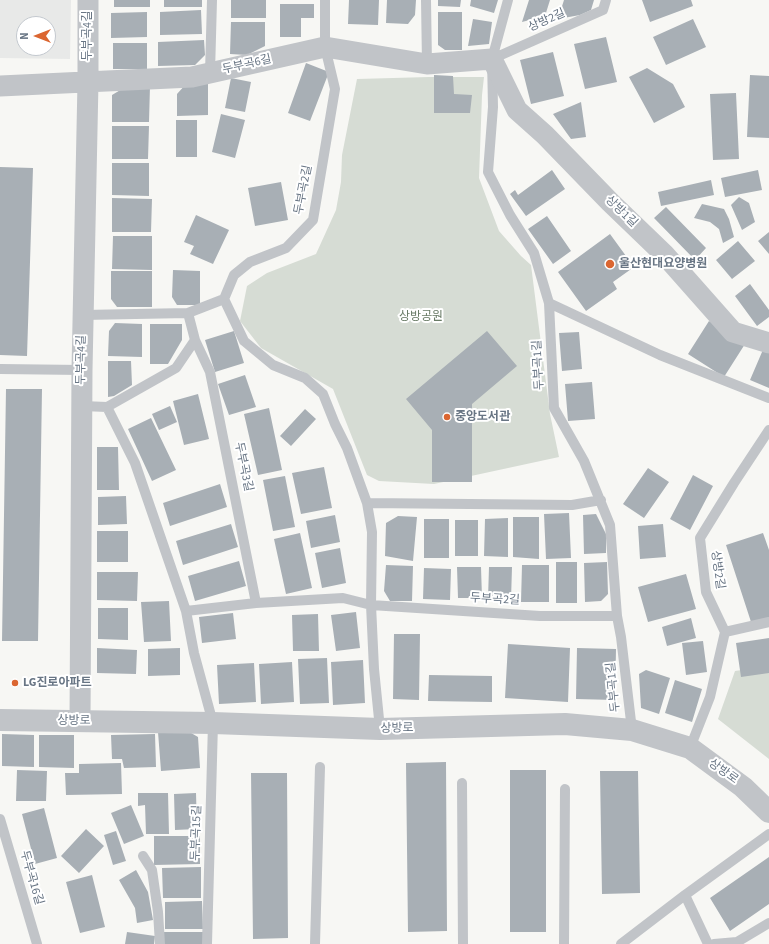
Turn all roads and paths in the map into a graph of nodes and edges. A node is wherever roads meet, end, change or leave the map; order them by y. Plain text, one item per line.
1 (88, 0) edge
2 (212, 0) edge
3 (325, 0) edge
4 (426, 0) edge
5 (508, 0) edge
6 (606, 0) edge
7 (325, 47) junction
8 (492, 59) junction
9 (427, 64) junction
10 (210, 73) junction
11 (88, 82) junction
12 (0, 86) edge
13 (224, 299) junction
14 (549, 303) junction
15 (188, 314) junction
16 (83, 315) junction
17 (195, 340) junction
18 (769, 343) edge
19 (0, 369) edge
20 (82, 370) junction
21 (769, 398) edge
22 (82, 406) junction
23 (107, 407) junction
24 (769, 430) edge
25 (601, 500) junction
26 (367, 503) junction
27 (256, 603) junction
28 (371, 605) junction
29 (186, 611) junction
30 (617, 616) junction
31 (769, 622) edge
32 (725, 632) junction
33 (0, 720) edge
34 (80, 721) junction
35 (213, 723) junction
36 (380, 729) junction
37 (632, 730) junction
38 (690, 748) junction
39 (320, 767) dead end
40 (462, 783) dead end
41 (565, 789) dead end
42 (769, 812) edge
43 (0, 819) edge
44 (769, 834) edge
45 (143, 856) dead end
46 (685, 895) junction
47 (769, 923) edge
48 (37, 944) edge
49 (160, 944) edge
50 (207, 944) edge
51 (315, 944) edge
52 (463, 944) edge
53 (564, 944) edge
54 (621, 944) edge
55 (708, 944) edge
56 (714, 944) edge

1 - 11 street, 두부곡4길
2 - 10 lane
3 - 7 lane, 두부곡2길
4 - 9 lane
5 - 8 lane, 두부곡1길
6 - 8 lane, 상방2길
7 - 9 street, 두부곡6길
7 - 10 street, 두부곡6길
7 - 13 lane, 두부곡2길
8 - 9 street, 두부곡6길
8 - 14 lane, 두부곡1길
8 - 18 street, 상방1길
10 - 11 street, 두부곡6길
11 - 12 street, 두부곡6길
11 - 16 street, 두부곡4길
13 - 15 lane
13 - 26 lane
14 - 21 lane
14 - 25 lane, 두부곡1길
15 - 16 lane
15 - 17 lane, 두부곡3길
16 - 20 street, 두부곡4길
17 - 23 lane
17 - 27 lane, 두부곡3길
19 - 20 lane
20 - 22 street, 두부곡4길
22 - 23 lane
22 - 34 street, 두부곡4길
23 - 29 lane
24 - 32 lane, 상방2길
25 - 26 lane
25 - 30 lane, 두부곡1길
26 - 28 lane
27 - 28 lane
27 - 29 lane
28 - 30 lane, 두부곡2길
28 - 36 lane
29 - 35 lane
30 - 37 lane, 두부곡1길
31 - 32 lane
32 - 38 lane
33 - 34 street, 상방로
34 - 35 street, 상방로
35 - 36 street, 상방로
35 - 50 lane, 두부곡15길
36 - 37 street, 상방로
37 - 38 street, 상방로
38 - 42 street, 상방로
39 - 51 lane
40 - 52 lane
41 - 53 lane
43 - 48 lane, 두부곡16길
44 - 46 lane
45 - 49 lane
46 - 54 lane
46 - 55 lane
47 - 56 lane

